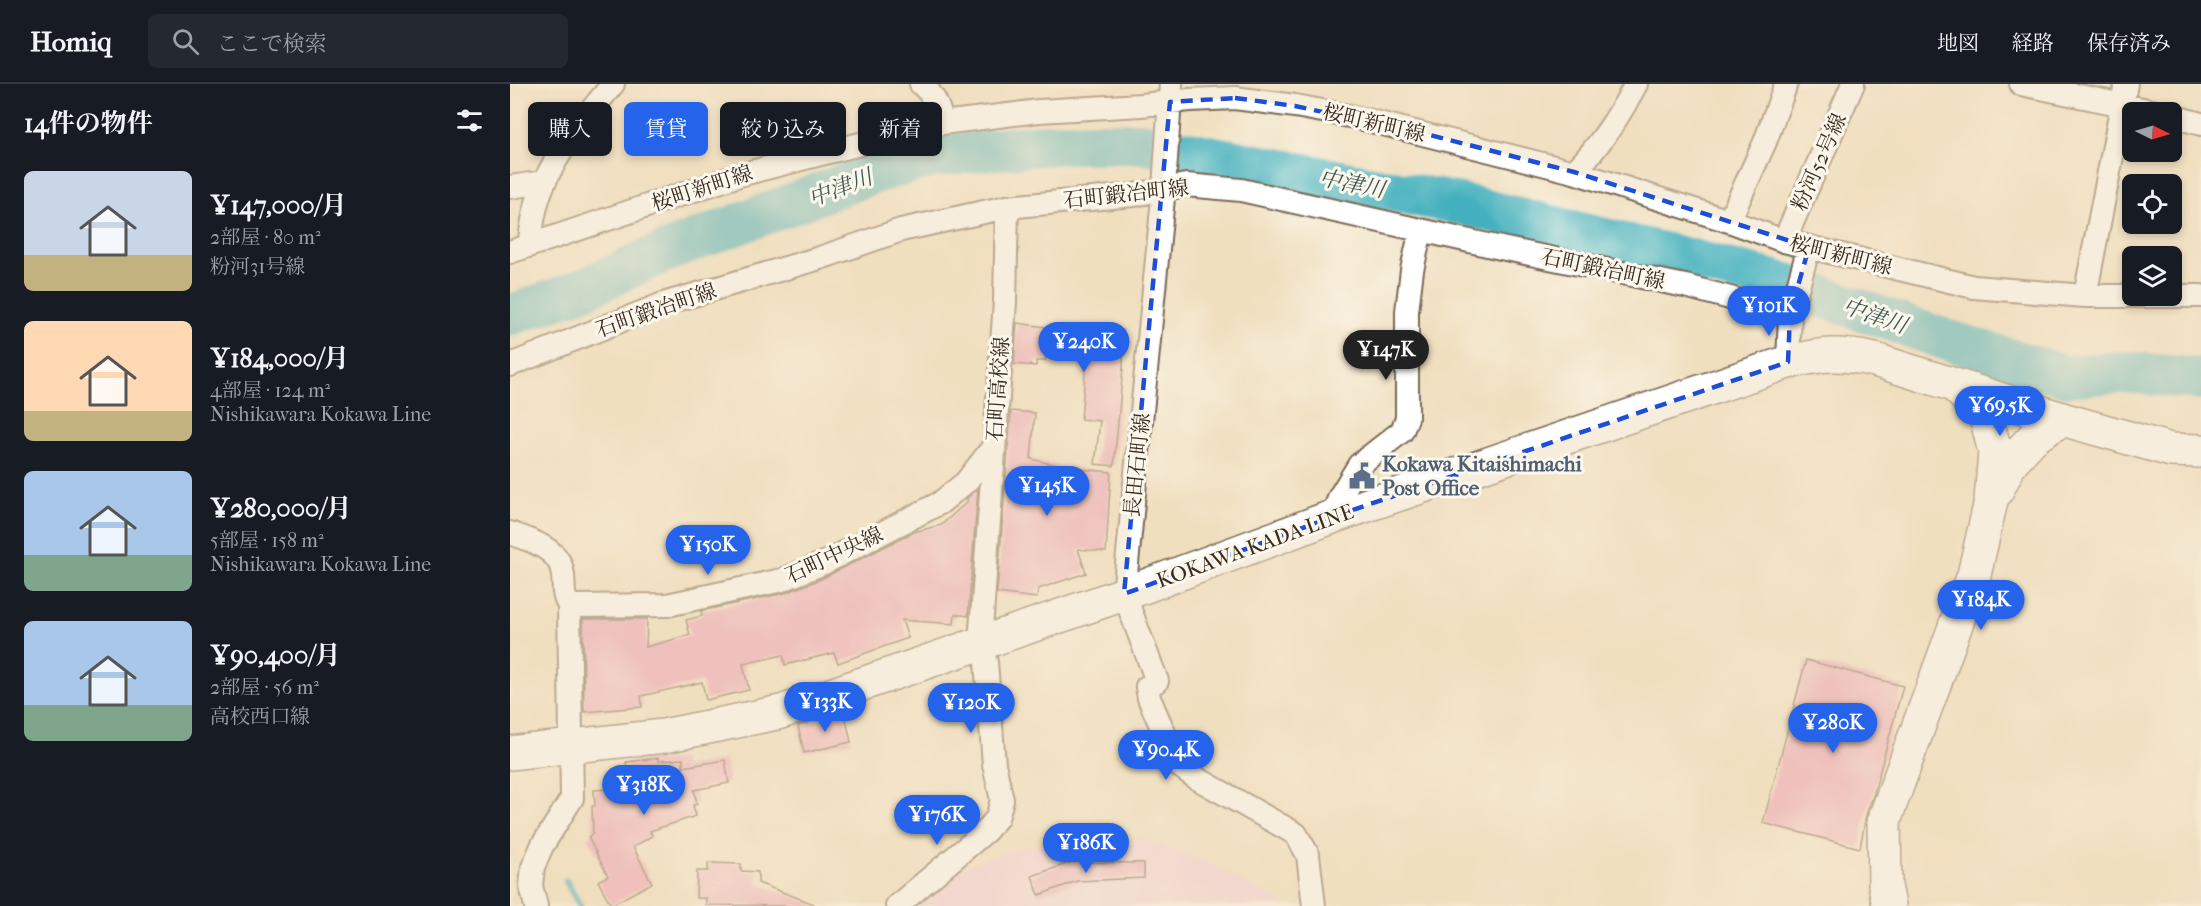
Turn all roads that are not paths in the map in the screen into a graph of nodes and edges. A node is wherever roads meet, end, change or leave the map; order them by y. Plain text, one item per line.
1 (613, 84) edge
2 (921, 84) edge
3 (1636, 84) edge
4 (1786, 84) edge
5 (1853, 84) edge
6 (2021, 84) edge
7 (2124, 94) edge
8 (935, 102) edge
9 (1170, 102) edge
10 (2139, 102) edge
11 (2182, 119) edge
12 (942, 123) edge
13 (2201, 124) edge
14 (858, 145) edge
15 (1575, 172) junction
16 (1164, 181) junction
17 (544, 182) junction
18 (510, 187) edge
19 (1007, 207) junction
20 (1729, 221) junction
21 (1421, 230) junction
22 (1784, 241) junction
23 (519, 249) edge
24 (1807, 255) junction
25 (2085, 296) junction
26 (2201, 296) edge
27 (1790, 314) junction
28 (1788, 362) junction
29 (510, 365) edge
30 (1956, 387) junction
31 (2062, 419) junction
32 (994, 446) junction
33 (2201, 451) edge
34 (1991, 501) junction
35 (1332, 517) junction
36 (510, 532) edge
37 (1124, 594) junction
38 (569, 606) junction
39 (983, 653) junction
40 (571, 746) junction
41 (510, 753) edge
42 (536, 906) edge
43 (897, 906) edge
44 (1314, 906) edge
45 (1889, 906) edge

1 - 17 street
2 - 8 street
3 - 15 street
4 - 20 street
5 - 22 street, 粉河52号線
6 - 7 street
7 - 10 street
7 - 25 street
9 - 12 street, 桜町新町線
9 - 15 street, 桜町新町線
9 - 16 street, 長田石町線
11 - 13 street
14 - 23 street, 桜町新町線
15 - 20 street, 桜町新町線
16 - 19 street, 石町鍛冶町線
16 - 21 street, 石町鍛冶町線
16 - 37 street, 長田石町線
17 - 18 street
17 - 23 street
19 - 29 street, 石町鍛冶町線
19 - 32 street, 石町高校線
20 - 22 street, 桜町新町線
21 - 27 street, 石町鍛冶町線
21 - 35 street
22 - 24 street, 桜町新町線
24 - 25 street, 桜町新町線
24 - 27 street
25 - 26 street, 桜町新町線
27 - 28 street
28 - 30 main road, KOKAWA KADA LINE
28 - 35 main road, KOKAWA KADA LINE
30 - 31 main road, KOKAWA KADA LINE
30 - 34 main road
31 - 33 main road, KOKAWA KADA LINE
31 - 34 main road
32 - 38 street, 石町中央線
32 - 39 street, 石町高校線
34 - 45 main road
35 - 37 main road, KOKAWA KADA LINE
36 - 38 street
37 - 39 main road, KOKAWA KADA LINE
37 - 44 street
38 - 40 street
39 - 40 main road, KOKAWA KADA LINE
39 - 43 street, 石町高校線
40 - 41 main road, KOKAWA KADA LINE
40 - 42 street

